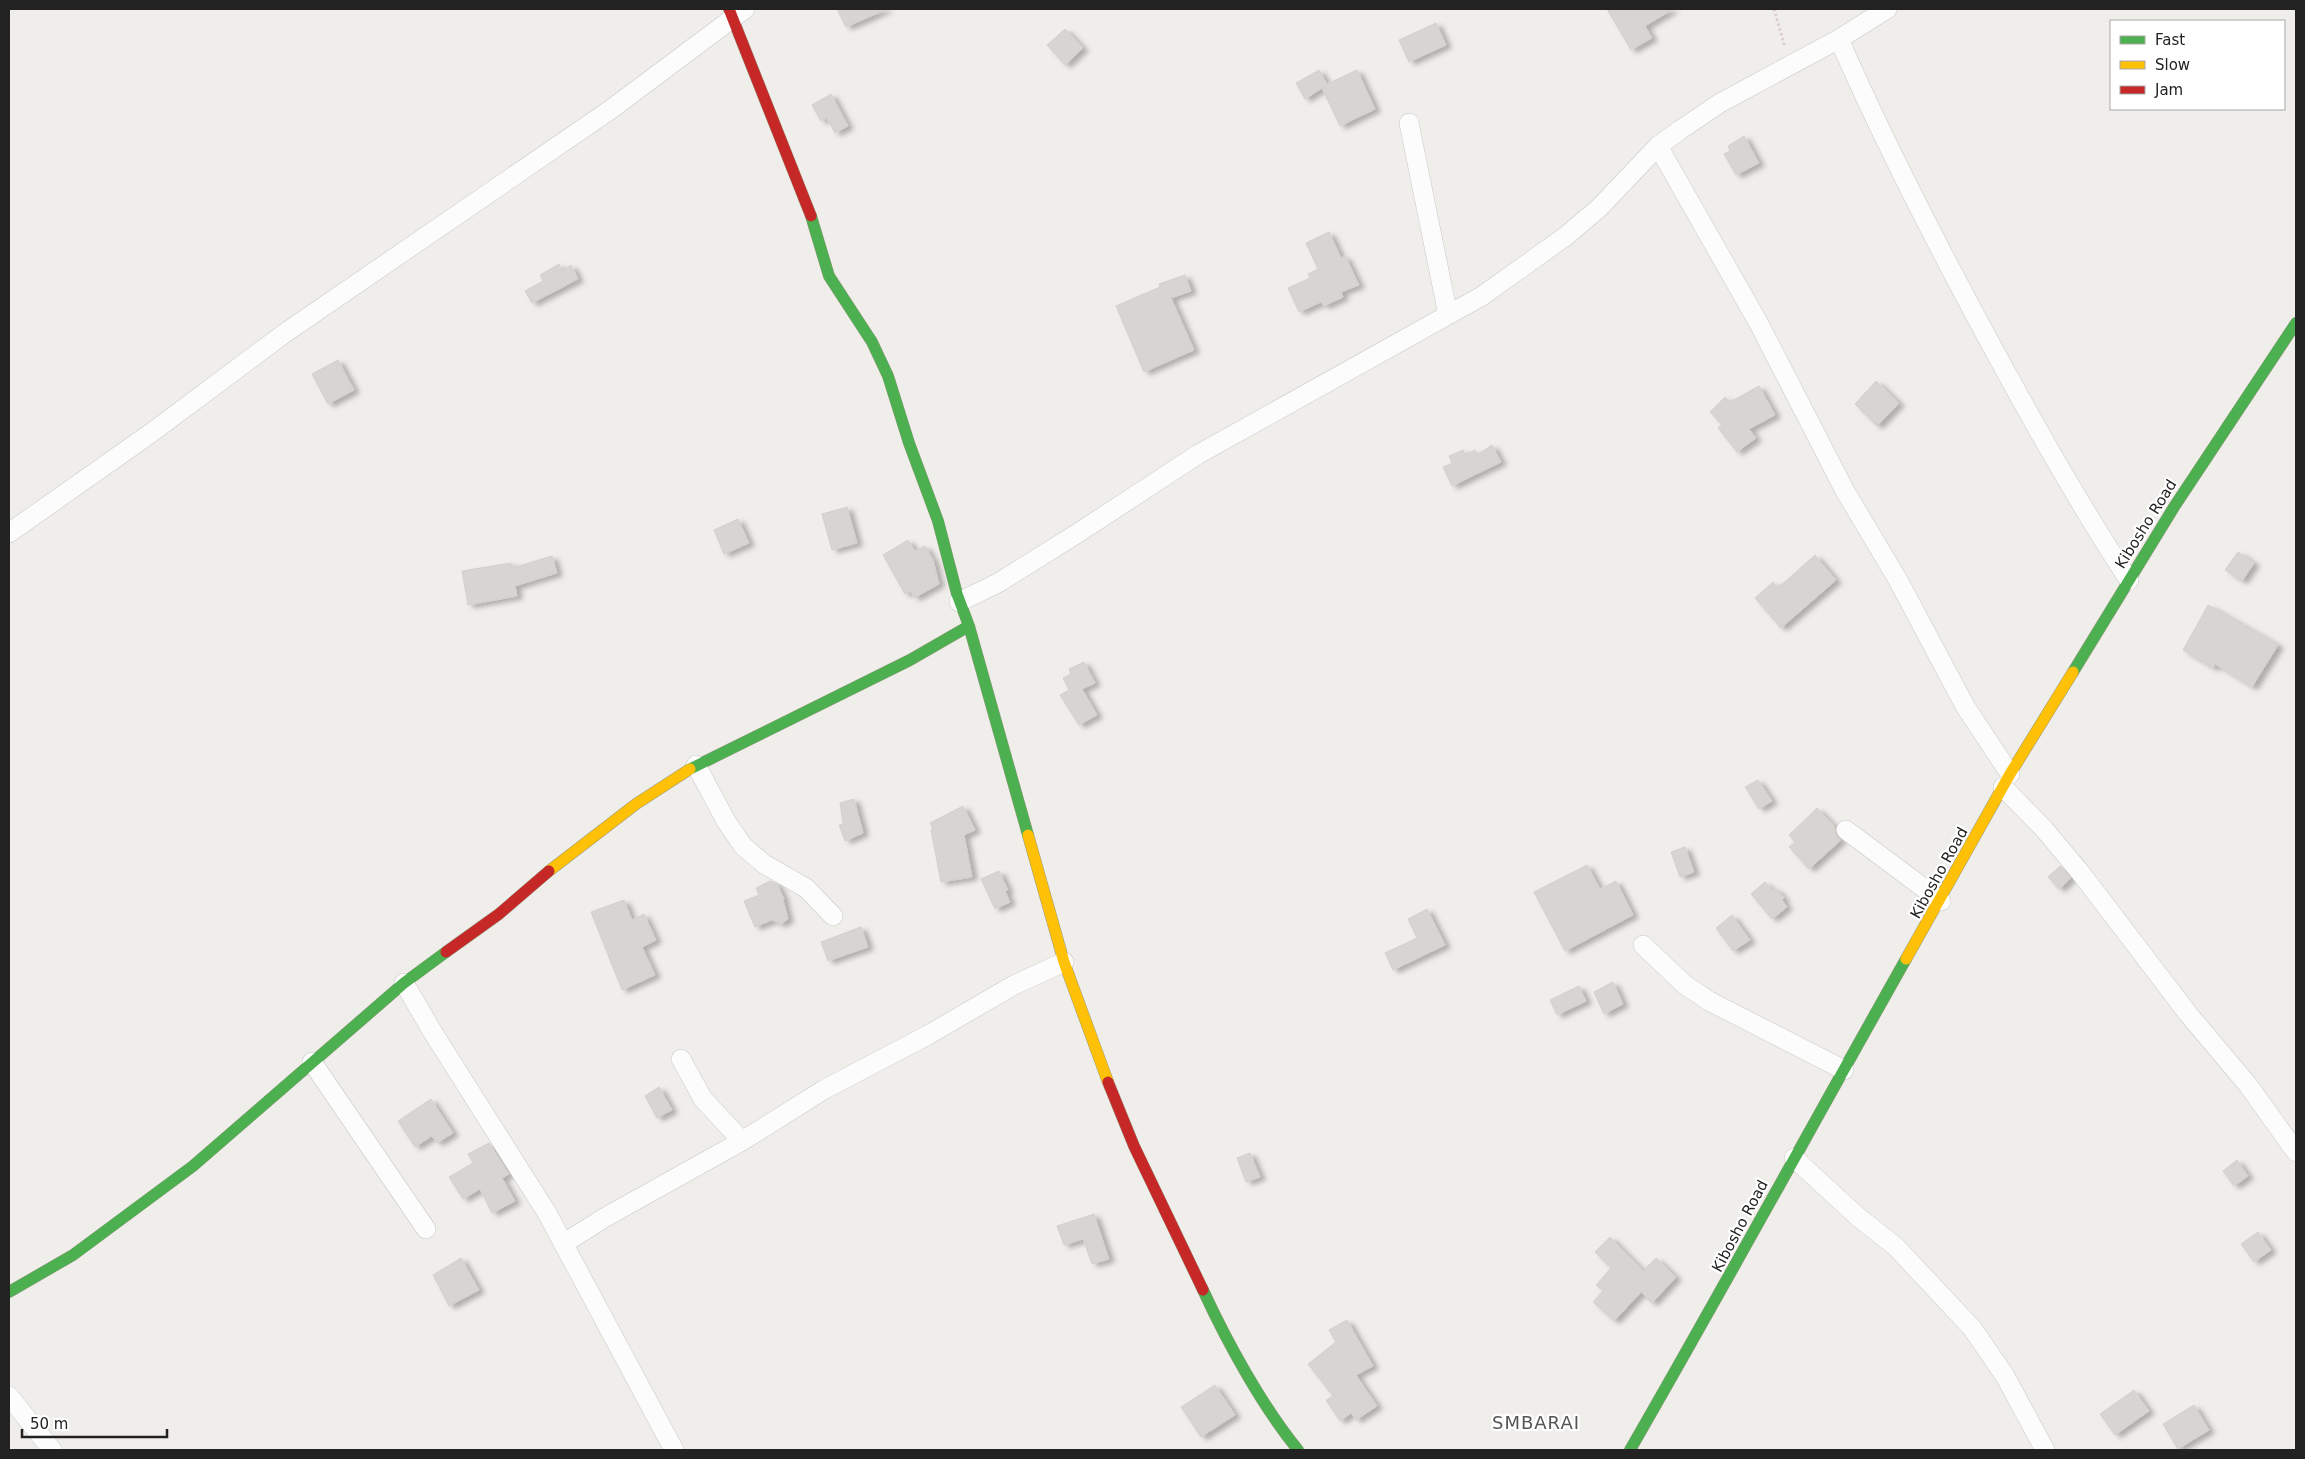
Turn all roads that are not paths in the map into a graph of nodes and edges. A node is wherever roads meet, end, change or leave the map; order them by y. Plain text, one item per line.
1 (1887, 9) edge
2 (736, 12) edge
3 (1839, 39) junction
4 (1409, 123) dead end
5 (1658, 146) junction
6 (1448, 315) junction
7 (2296, 323) edge
8 (9, 532) edge
9 (2129, 580) junction
10 (960, 602) junction
11 (969, 626) junction
12 (696, 765) junction
13 (2007, 781) junction
14 (1846, 830) dead end
15 (1941, 900) junction
16 (833, 916) dead end
17 (1642, 945) dead end
18 (1064, 962) junction
19 (404, 982) junction
20 (681, 1059) dead end
21 (312, 1062) junction
22 (1844, 1070) junction
23 (742, 1141) junction
24 (2296, 1152) edge
25 (1794, 1158) junction
26 (426, 1229) dead end
27 (563, 1244) junction
28 (9, 1292) edge
29 (9, 1396) edge
30 (52, 1450) edge
31 (674, 1450) edge
32 (1298, 1450) edge
33 (1630, 1450) edge
34 (2046, 1450) edge

1 - 3 street
2 - 8 street
2 - 10 street
3 - 5 street
3 - 9 street
4 - 6 street
5 - 6 street
5 - 13 street
6 - 10 street
7 - 9 street, Kibosho Road
9 - 13 street, Kibosho Road
10 - 11 street
11 - 12 street
11 - 18 street
12 - 16 street
12 - 19 street
13 - 15 street, Kibosho Road
13 - 24 street
14 - 15 street
15 - 22 street, Kibosho Road
17 - 22 street
18 - 23 street
18 - 32 street
19 - 21 street
19 - 27 street
20 - 23 street
21 - 26 street
21 - 28 street
22 - 25 street, Kibosho Road
23 - 27 street
25 - 33 street, Kibosho Road
25 - 34 street
27 - 31 street
29 - 30 street

